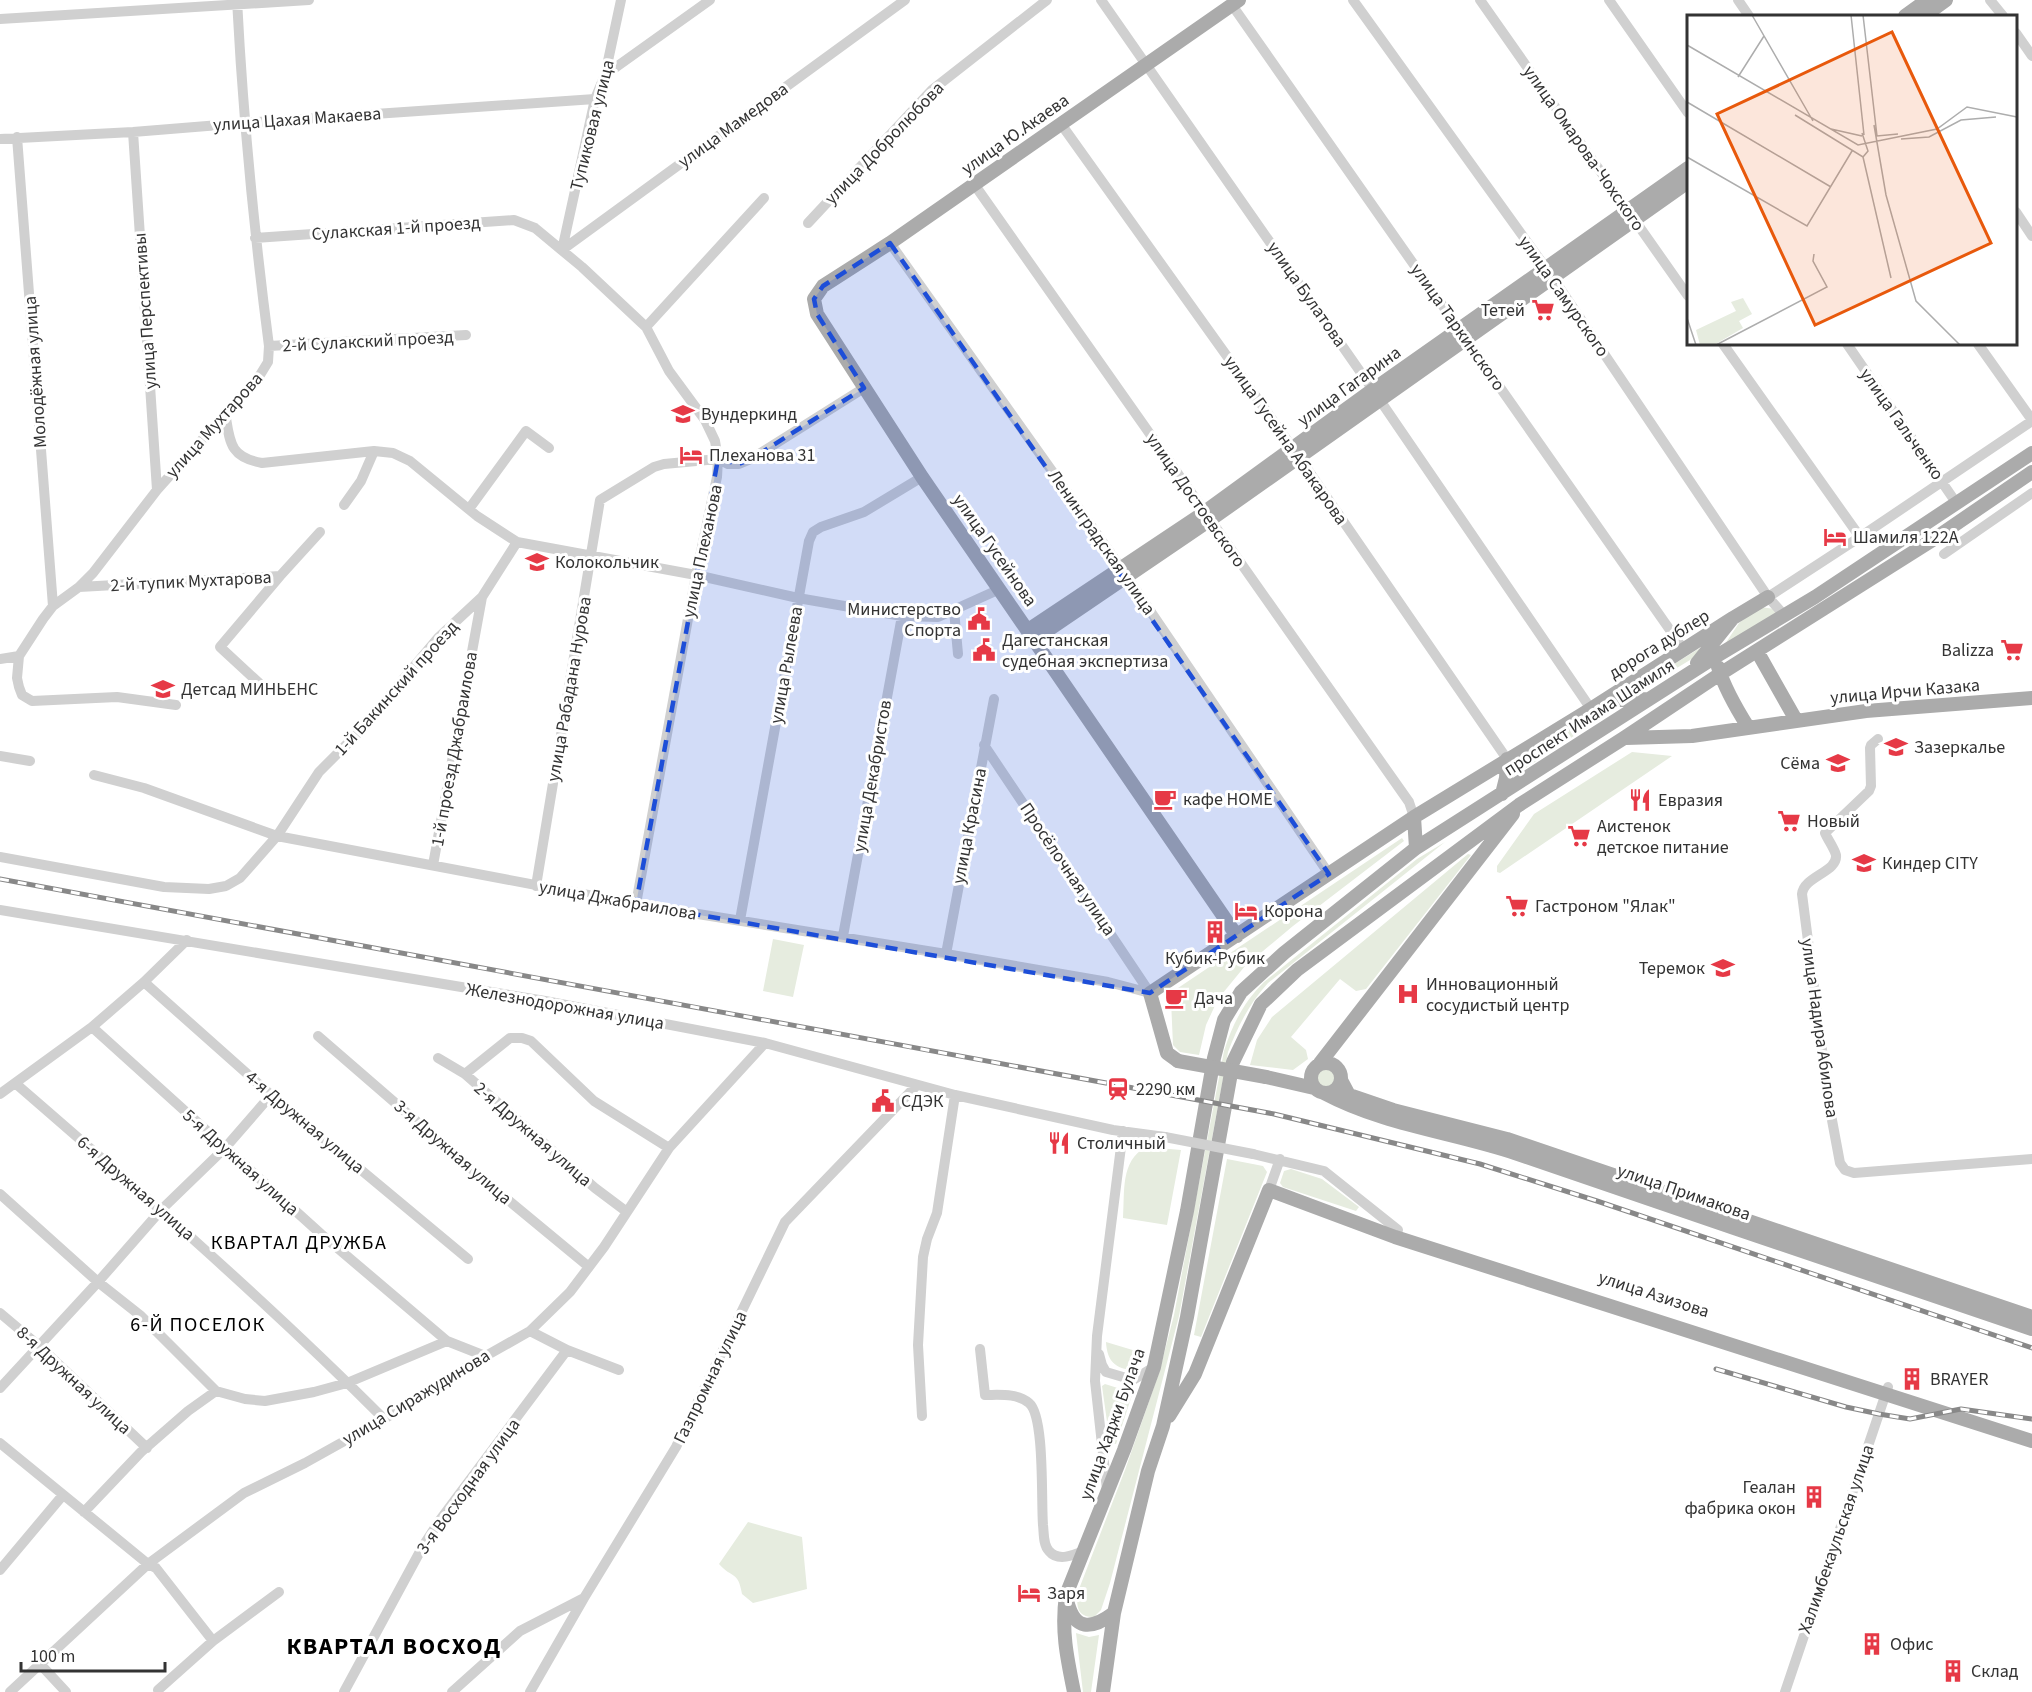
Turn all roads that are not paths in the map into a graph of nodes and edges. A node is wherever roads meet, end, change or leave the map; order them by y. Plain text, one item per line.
1 (309, 0) edge
2 (621, 0) edge
3 (710, 0) edge
4 (905, 0) edge
5 (1047, 0) edge
6 (1101, 0) edge
7 (1353, 0) edge
8 (1480, 0) edge
9 (1609, 0) edge
10 (1738, 0) edge
11 (1928, 0) edge
12 (1946, 0) edge
13 (1990, 0) edge
14 (237, 2) edge
15 (1235, 2) edge
16 (1748, 15) edge
17 (1906, 15) edge
18 (1925, 15) edge
19 (2002, 15) edge
20 (0, 19) edge
21 (2017, 34) edge
22 (611, 48) junction
23 (2032, 56) edge
24 (625, 61) junction
25 (1147, 64) junction
26 (605, 75) junction
27 (595, 99) junction
28 (1687, 109) edge
29 (244, 123) junction
30 (1061, 124) junction
31 (133, 132) junction
32 (17, 137) junction
33 (0, 139) edge
34 (1687, 170) edge
35 (1687, 183) edge
36 (974, 184) junction
37 (764, 198) dead end
38 (2017, 214) edge
39 (1631, 215) junction
40 (808, 223) dead end
41 (535, 228) joint
42 (2032, 236) edge
43 (255, 238) junction
44 (890, 243) junction
45 (562, 250) junction
46 (1550, 273) junction
47 (1687, 293) edge
48 (814, 299) joint
49 (646, 327) junction
50 (1464, 334) junction
51 (466, 335) dead end
52 (1724, 345) edge
53 (1847, 345) edge
54 (1979, 345) edge
55 (269, 346) junction
56 (864, 388) junction
57 (1376, 395) junction
58 (225, 412) junction
59 (2032, 421) edge
60 (549, 448) dead end
61 (374, 452) junction
62 (1295, 453) junction
63 (2032, 453) edge
64 (718, 459) junction
65 (2032, 472) edge
66 (922, 477) junction
67 (1942, 482) junction
68 (157, 490) junction
69 (2032, 493) edge
70 (1957, 504) junction
71 (344, 505) dead end
72 (469, 509) junction
73 (1207, 516) junction
74 (320, 532) dead end
75 (1860, 537) junction
76 (517, 542) junction
77 (1944, 554) dead end
78 (592, 556) junction
79 (1124, 573) junction
80 (696, 575) junction
81 (280, 576) junction
82 (78, 587) junction
83 (1000, 589) junction
84 (482, 597) junction
85 (1768, 597) junction
86 (798, 598) junction
87 (53, 606) junction
88 (954, 610) junction
89 (902, 615) junction
90 (1784, 615) junction
91 (1733, 618) junction
92 (1031, 634) junction
93 (1684, 650) junction
94 (1757, 651) junction
95 (957, 654) dead end
96 (19, 656) junction
97 (1715, 657) junction
98 (0, 659) edge
99 (1689, 674) junction
100 (1720, 674) junction
101 (259, 683) dead end
102 (2032, 698) edge
103 (994, 699) dead end
104 (1649, 699) junction
105 (2017, 699) junction
106 (1604, 700) junction
107 (176, 705) dead end
108 (2032, 706) edge
109 (1591, 709) junction
110 (1796, 720) junction
111 (1748, 727) junction
112 (1624, 738) junction
113 (1878, 739) dead end
114 (984, 745) junction
115 (0, 756) edge
116 (1507, 759) junction
117 (30, 762) dead end
118 (94, 775) dead end
119 (1502, 794) junction
120 (1520, 805) junction
121 (1414, 817) junction
122 (1480, 834) junction
123 (277, 836) junction
124 (1416, 848) junction
125 (1488, 848) junction
126 (0, 857) edge
127 (433, 865) junction
128 (1329, 874) junction
129 (536, 886) junction
130 (636, 904) junction
131 (0, 910) edge
132 (740, 920) junction
133 (843, 936) junction
134 (1237, 936) junction
135 (187, 940) junction
136 (946, 954) junction
137 (144, 982) junction
138 (1150, 993) junction
139 (92, 1027) junction
140 (1342, 1035) junction
141 (318, 1036) dead end
142 (765, 1043) junction
143 (438, 1058) dead end
144 (1214, 1058) joint
145 (1335, 1065) junction
146 (1317, 1066) junction
147 (465, 1074) junction
148 (1341, 1080) junction
149 (1283, 1081) junction
150 (15, 1083) junction
151 (917, 1085) junction
152 (1319, 1090) junction
153 (0, 1095) edge
154 (271, 1095) junction
155 (955, 1095) junction
156 (1123, 1131) junction
157 (1165, 1137) joint
158 (225, 1148) junction
159 (669, 1148) junction
160 (2032, 1158) edge
161 (1280, 1159) junction
162 (1269, 1190) junction
163 (0, 1194) edge
164 (162, 1209) junction
165 (627, 1212) junction
166 (1396, 1234) junction
167 (468, 1259) dead end
168 (590, 1267) junction
169 (98, 1282) junction
170 (0, 1313) edge
171 (2032, 1317) edge
172 (2032, 1329) edge
173 (530, 1331) junction
174 (1097, 1335) junction
175 (447, 1341) junction
176 (38, 1345) junction
177 (980, 1349) dead end
178 (567, 1350) junction
179 (485, 1356) junction
180 (1154, 1367) junction
181 (619, 1370) dead end
182 (1175, 1371) junction
183 (1195, 1374) junction
184 (347, 1383) junction
185 (0, 1388) edge
186 (1887, 1390) junction
187 (216, 1391) junction
188 (922, 1416) dead end
189 (384, 1419) junction
190 (1163, 1426) junction
191 (2032, 1434) edge
192 (2032, 1441) edge
193 (0, 1443) edge
194 (147, 1448) junction
195 (1107, 1493) junction
196 (63, 1495) junction
197 (84, 1512) junction
198 (1083, 1551) junction
199 (147, 1564) junction
200 (0, 1570) edge
201 (279, 1592) dead end
202 (1066, 1595) junction
203 (584, 1598) junction
204 (1114, 1614) junction
205 (213, 1641) junction
206 (42, 1665) junction
207 (158, 1690) dead end
208 (10, 1692) edge
209 (66, 1692) edge
210 (344, 1692) edge
211 (452, 1692) edge
212 (530, 1692) edge
213 (1074, 1692) edge
214 (1103, 1692) edge
215 (1785, 1692) edge

1 - 14 street
2 - 22 street, Тупиковая улица
3 - 24 street
4 - 45 street, улица Мамедова
5 - 40 street, улица Добролюбова
6 - 25 street, улица Булатова
7 - 46 street, улица Самурского
8 - 39 street, улица Омарова-Чохского
9 - 28 street
10 - 16 street
11 - 17 main road
12 - 18 main road
13 - 19 street
14 - 20 street
14 - 29 street, улица Мухтарова
15 - 25 main road, улица Ю.Акаева
15 - 50 street, улица Таркинского
21 - 23 street
22 - 24 street
22 - 26 street, Тупиковая улица
24 - 26 street
25 - 30 main road, улица Ю.Акаева
25 - 57 street, улица Булатова
26 - 27 street, Тупиковая улица
27 - 29 street, улица Цахая Макаева
27 - 45 street, Тупиковая улица
29 - 31 street, улица Цахая Макаева
29 - 43 street, улица Мухтарова
30 - 36 main road, улица Ю.Акаева
30 - 62 street, улица Гусейна Абакарова
31 - 32 street, улица Цахая Макаева
31 - 68 street, улица Перспективы
32 - 33 street, улица Цахая Макаева
32 - 87 street, Молодёжная улица
34 - 39 main road, улица Гагарина
35 - 39 main road, улица Гагарина
36 - 44 main road, улица Ю.Акаева
36 - 73 street, улица Достоевского
37 - 49 street
38 - 42 street
39 - 46 main road, улица Гагарина
39 - 47 street, улица Омарова-Чохского
41 - 43 street, Сулакская 1-й проезд
41 - 45 street, улица Плеханова
43 - 55 street, улица Мухтарова
44 - 48 main road, улица Ю.Акаева
44 - 79 street, Ленинградская улица
45 - 49 street, улица Плеханова
46 - 50 main road, улица Гагарина
46 - 85 street, улица Самурского
48 - 56 main road, улица Гусейнова
49 - 64 street, улица Плеханова
50 - 57 main road, улица Гагарина
50 - 93 street, улица Таркинского
51 - 55 street, 2-й Сулакский проезд
52 - 75 street
53 - 67 street, улица Гальченко
54 - 59 street
55 - 58 street, улица Мухтарова
56 - 64 street, улица Рабадана Нурова
56 - 66 main road, улица Гусейнова
57 - 62 main road, улица Гагарина
57 - 109 street, улица Булатова
58 - 61 street
58 - 68 street, улица Мухтарова
59 - 67 street
60 - 72 street
61 - 71 street
61 - 72 street
62 - 73 main road, улица Гагарина
62 - 116 street, улица Гусейна Абакарова
63 - 70 main road, проспект Имама Шамиля
64 - 78 street, улица Рабадана Нурова
64 - 80 street, улица Плеханова
65 - 94 main road, проспект Имама Шамиля
66 - 83 main road, улица Гусейнова
66 - 86 street, улица Рылеева
67 - 70 street, улица Гальченко
67 - 75 street
68 - 82 street, улица Мухтарова
69 - 77 street
70 - 90 main road, проспект Имама Шамиля
72 - 76 street
73 - 79 main road, улица Гагарина
73 - 121 street, улица Достоевского
74 - 81 street, 2-й тупик Мухтарова
75 - 85 street
76 - 78 street
76 - 84 street, 1-й Бакинский проезд
78 - 80 street
78 - 129 street, улица Рабадана Нурова
79 - 92 main road, улица Гагарина
79 - 128 street, Ленинградская улица
80 - 86 street
80 - 130 street, улица Плеханова
81 - 82 street, 2-й тупик Мухтарова
81 - 101 street
82 - 87 street, улица Мухтарова
83 - 88 street
83 - 92 main road, улица Гусейнова
84 - 123 street, 1-й Бакинский проезд
84 - 127 street, 1-й проезд Джабраилова
85 - 90 street, улица Самурского
85 - 91 main road, дорога дублер
86 - 89 street
86 - 132 street, улица Рылеева
87 - 96 street, улица Мухтарова
88 - 89 street
88 - 95 street
89 - 133 street, улица Декабристов
90 - 97 main road, проспект Имама Шамиля
91 - 93 main road, дорога дублер
91 - 99 main road
92 - 134 main road, улица Гусейнова
93 - 106 main road, дорога дублер
94 - 100 main road, проспект Имама Шамиля
94 - 110 main road
96 - 98 street
96 - 107 street
97 - 99 main road, проспект Имама Шамиля
97 - 100 main road
99 - 104 main road, проспект Имама Шамиля
100 - 111 main road
100 - 112 main road, проспект Имама Шамиля
102 - 105 main road, улица Ирчи Казака
103 - 114 street, улица Красина
104 - 106 main road
104 - 119 main road, проспект Имама Шамиля
105 - 108 main road
105 - 110 main road, улица Ирчи Казака
106 - 109 main road, проспект Имама Шамиля
109 - 116 main road, проспект Имама Шамиля
110 - 111 main road, улица Ирчи Казака
111 - 112 main road, улица Ирчи Казака
112 - 120 main road, проспект Имама Шамиля
113 - 160 street, улица Надира Абилова
114 - 136 street, улица Красина
114 - 138 street, Просёлочная улица
115 - 117 street
116 - 119 main road
116 - 121 main road, проспект Имама Шамиля
118 - 123 street, улица Джабраилова
119 - 124 main road, проспект Имама Шамиля
120 - 122 main road, проспект Имама Шамиля
120 - 125 main road, проспект Имама Шамиля
121 - 124 main road
121 - 128 main road, проспект Имама Шамиля
122 - 125 main road
122 - 182 main road, проспект Имама Шамиля
123 - 126 street, 1-й Бакинский проезд
123 - 127 street, улица Джабраилова
124 - 144 main road, проспект Имама Шамиля
125 - 140 main road, проспект Имама Шамиля
127 - 129 street, улица Джабраилова
128 - 134 main road, проспект Имама Шамиля
129 - 130 street, улица Джабраилова
130 - 132 street, улица Джабраилова
131 - 135 street, Железнодорожная улица
132 - 133 street, улица Джабраилова
133 - 136 street, улица Джабраилова
134 - 138 main road, проспект Имама Шамиля
135 - 137 street
135 - 142 street, Железнодорожная улица
136 - 138 street, улица Джабраилова
137 - 139 street
137 - 154 street, 4-я Дружная улица
138 - 149 main road, bridge
139 - 150 street
139 - 158 street, 5-я Дружная улица
140 - 145 main road, проспект Имама Шамиля
140 - 146 main road, проспект Имама Шамиля
141 - 168 street, 3-я Дружная улица
142 - 151 street, Железнодорожная улица
142 - 159 street, улица Сиражудинова
143 - 147 street, 2-я Дружная улица
144 - 180 main road, улица Хаджи Булача
145 - 146 main road
145 - 148 main road
146 - 149 main road
146 - 152 main road
147 - 159 street
147 - 165 street, 2-я Дружная улица
148 - 152 main road
148 - 171 main road, улица Примакова
149 - 152 main road
150 - 153 street
150 - 164 street, 6-я Дружная улица
151 - 155 street, Железнодорожная улица
151 - 203 street, Газпромная улица
152 - 172 main road, улица Примакова
154 - 158 street
154 - 167 street, 4-я Дружная улица
155 - 156 street, Железнодорожная улица
155 - 188 street
156 - 157 street, Железнодорожная улица
156 - 174 street
157 - 161 street, улица Азизова, bridge
158 - 164 street
158 - 175 street, 5-я Дружная улица
159 - 165 street, улица Сиражудинова
161 - 162 street
161 - 166 street, улица Азизова
162 - 166 main road, улица Азизова
162 - 183 main road
163 - 169 street
164 - 169 street
164 - 184 street, 6-я Дружная улица
165 - 168 street, улица Сиражудинова
166 - 186 main road, улица Азизова
168 - 173 street, улица Сиражудинова
169 - 176 street
169 - 187 street
170 - 176 street, 8-я Дружная улица
173 - 178 street
173 - 179 street, улица Сиражудинова
174 - 180 street
174 - 195 street
175 - 179 street, 5-я Дружная улица
175 - 184 street
176 - 185 street
176 - 194 street, 8-я Дружная улица
177 - 198 street
178 - 181 street
178 - 210 street, 3-я Восходная улица
179 - 189 street, улица Сиражудинова
180 - 195 main road, улица Хаджи Булача
182 - 183 main road
182 - 190 main road
183 - 190 main road
184 - 187 street
184 - 189 street, 6-я Дружная улица
186 - 191 main road, улица Азизова
186 - 192 main road, улица Азизова
186 - 215 street, Халимбекаульская улица
187 - 194 street
189 - 199 street, улица Сиражудинова
190 - 204 main road
193 - 196 street
194 - 197 street
195 - 198 main road, улица Хаджи Булача
196 - 197 street
196 - 200 street
197 - 199 street
198 - 202 main road, улица Хаджи Булача
199 - 205 street
199 - 206 street, улица Сиражудинова
201 - 205 street
202 - 204 main road
202 - 213 main road, улица Хаджи Булача
203 - 211 street
203 - 212 street, Газпромная улица
204 - 214 main road
205 - 207 street
206 - 208 street, улица Сиражудинова
206 - 209 street

